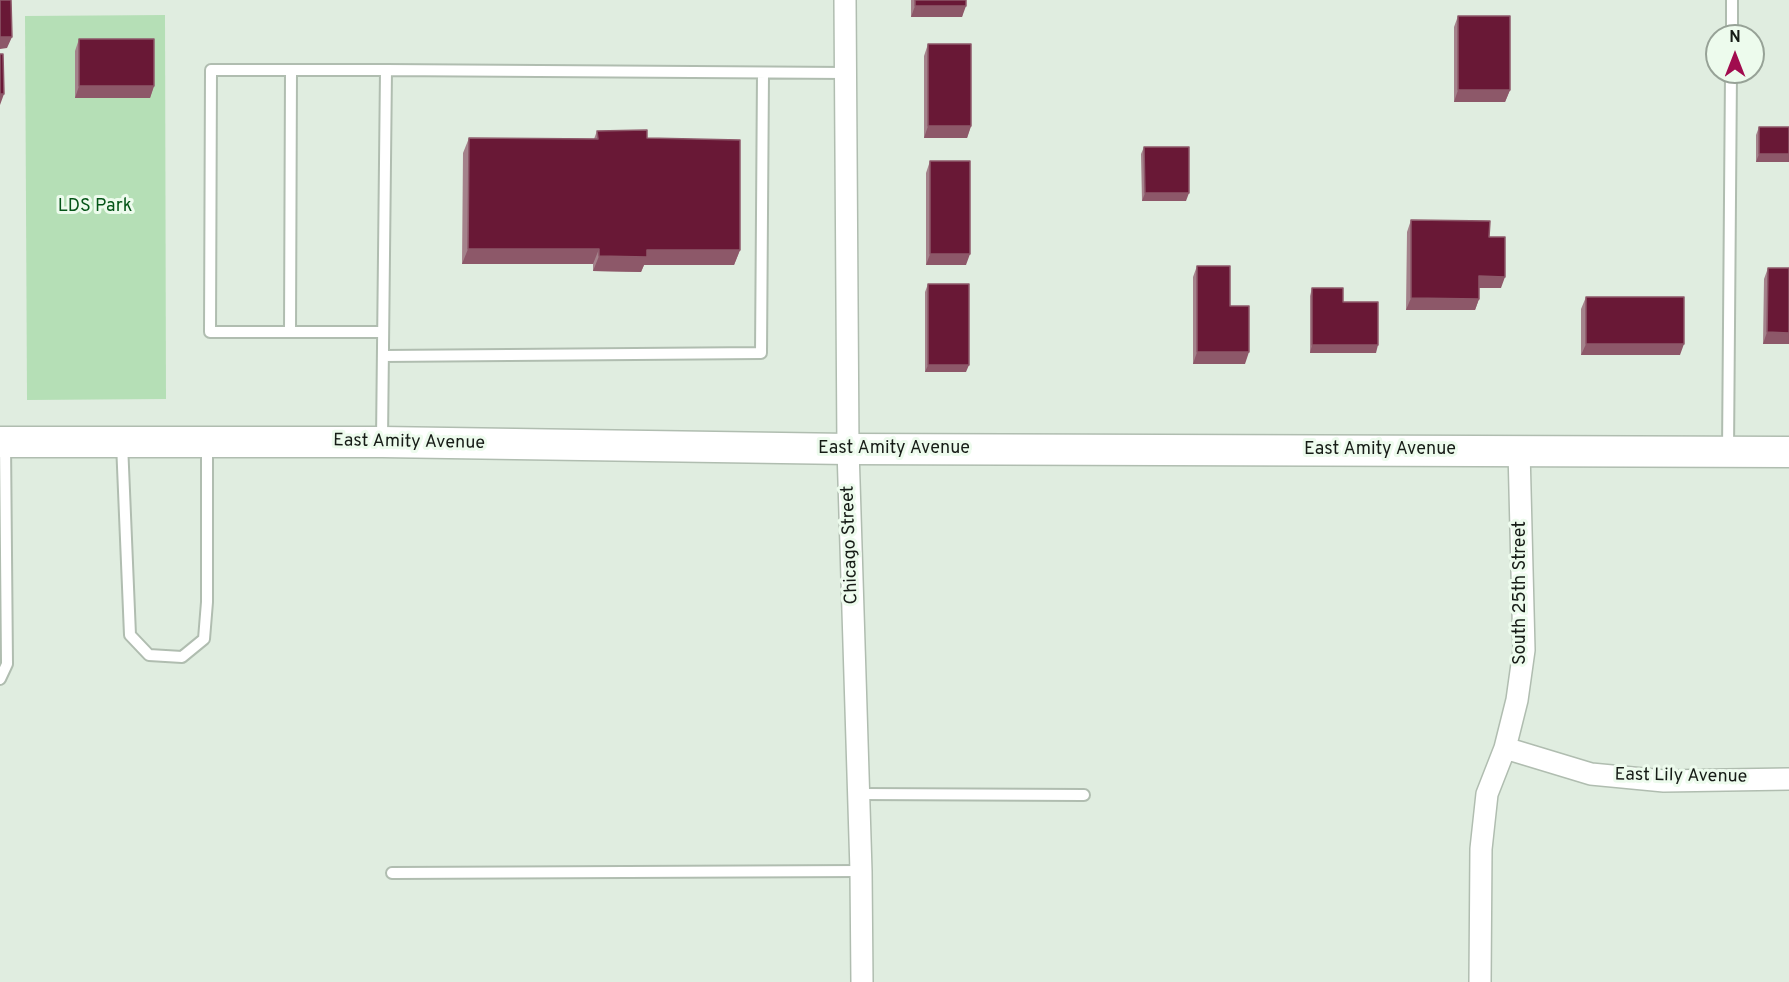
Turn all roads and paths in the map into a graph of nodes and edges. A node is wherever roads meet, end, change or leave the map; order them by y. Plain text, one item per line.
1 (845, 0) edge
2 (1732, 0) edge
3 (1732, 24) edge
4 (291, 70) junction
5 (386, 70) junction
6 (763, 73) junction
7 (846, 74) junction
8 (1731, 84) edge
9 (290, 332) junction
10 (383, 332) junction
11 (382, 356) junction
12 (2, 442) edge
13 (207, 442) junction
14 (382, 442) junction
15 (122, 443) junction
16 (848, 449) junction
17 (1519, 450) junction
18 (1728, 452) junction
19 (1789, 452) edge
20 (0, 679) edge
21 (1505, 748) junction
22 (1789, 778) edge
23 (859, 794) junction
24 (1084, 795) dead end
25 (861, 871) junction
26 (392, 873) dead end
27 (862, 982) edge
28 (1480, 982) edge

1 - 7 street, Chicago Street
2 - 3 lane
4 - 5 lane
4 - 9 lane
4 - 9 lane
5 - 6 lane
5 - 10 lane
6 - 7 lane
6 - 11 lane
7 - 16 street, Chicago Street
8 - 18 lane
9 - 10 lane
10 - 11 lane
11 - 14 lane
12 - 15 main road, East Amity Avenue
12 - 20 lane
13 - 14 main road, East Amity Avenue
13 - 15 main road, East Amity Avenue
13 - 15 lane
14 - 16 main road, East Amity Avenue
16 - 17 main road, East Amity Avenue
16 - 23 street, Chicago Street
17 - 18 main road, East Amity Avenue
17 - 21 street, South 25th Street
18 - 19 main road, East Amity Avenue
21 - 22 street, East Lily Avenue
21 - 28 street, South 25th Street
23 - 24 lane
23 - 25 street, Chicago Street
25 - 26 lane
25 - 27 street, Chicago Street

